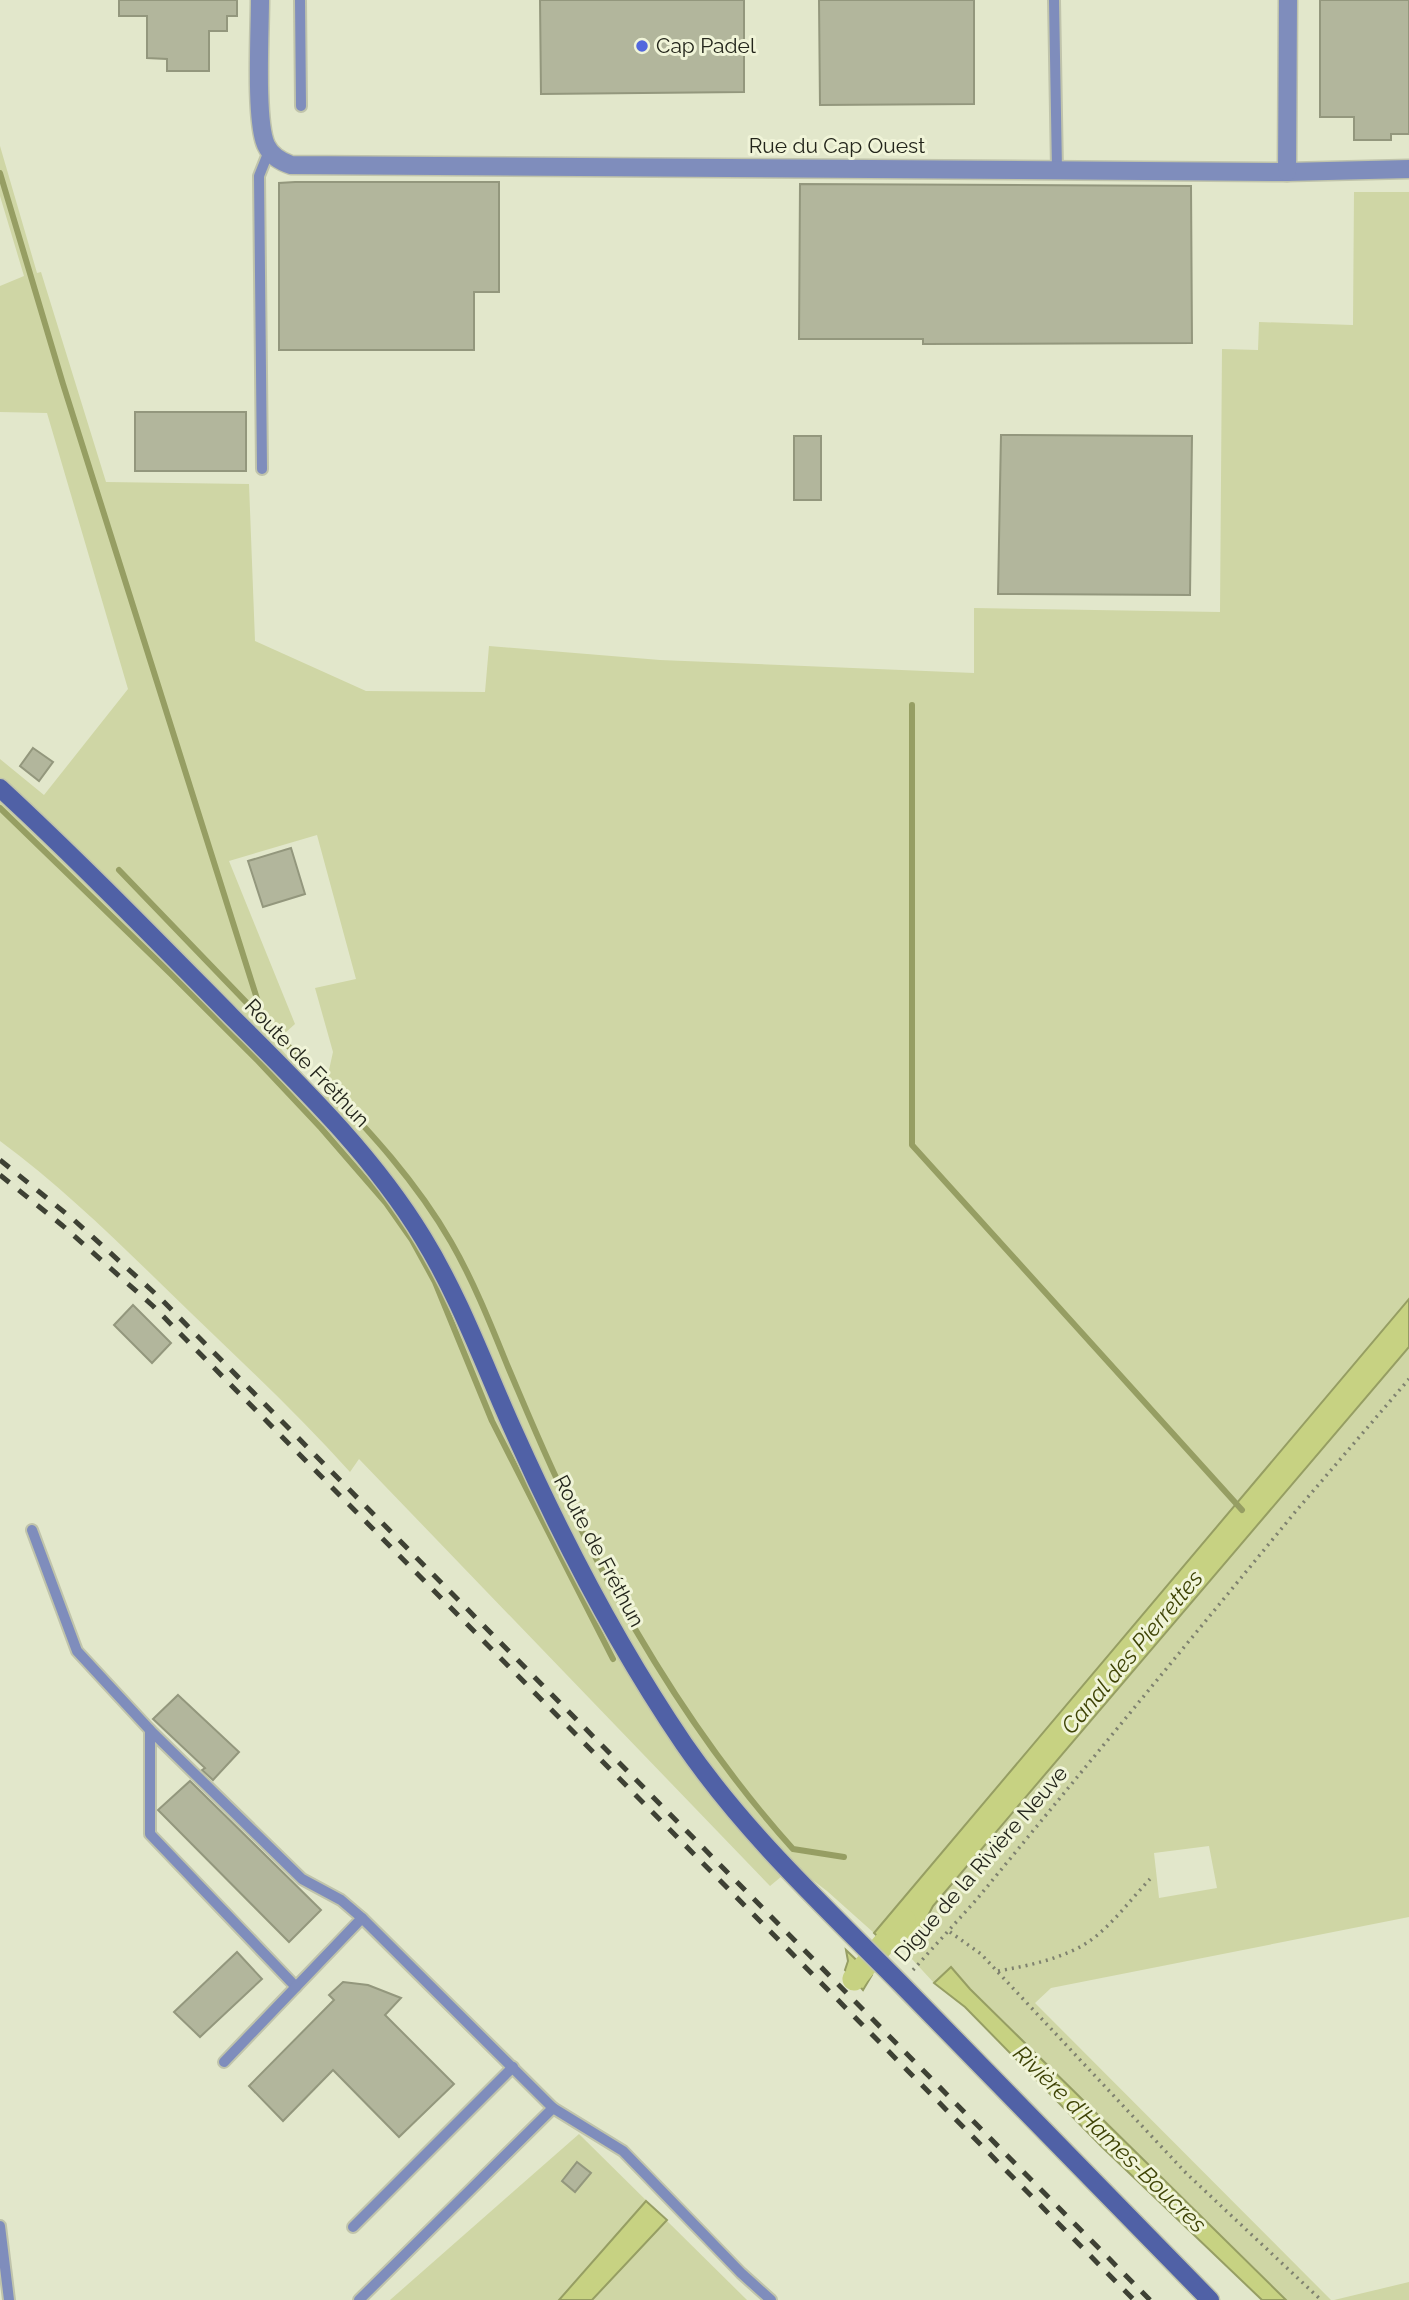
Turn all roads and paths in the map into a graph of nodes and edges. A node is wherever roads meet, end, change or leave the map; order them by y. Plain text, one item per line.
1 (260, 0) edge
2 (300, 0) edge
3 (1054, 0) edge
4 (1288, 0) edge
5 (301, 106) dead end
6 (269, 150) junction
7 (1409, 169) edge
8 (1057, 170) junction
9 (1287, 172) junction
10 (262, 469) dead end
11 (0, 788) edge
12 (1409, 1380) edge
13 (32, 1530) dead end
14 (150, 1730) junction
15 (1150, 1879) dead end
16 (362, 1918) junction
17 (950, 1931) junction
18 (998, 1971) junction
19 (900, 1983) junction
20 (296, 1987) junction
21 (224, 2062) dead end
22 (513, 2067) junction
23 (553, 2108) junction
24 (0, 2226) edge
25 (353, 2227) dead end
26 (9, 2300) edge
27 (359, 2300) edge
28 (771, 2300) edge
29 (1210, 2300) edge
30 (1321, 2300) edge

1 - 6 street
2 - 5 lane
3 - 8 lane
4 - 9 street
6 - 8 street, Rue du Cap Ouest
6 - 10 lane
7 - 9 street, Rue du Cap Ouest
8 - 9 street, Rue du Cap Ouest
11 - 19 street, Route de Fréthun
12 - 17 path, Digue de la Rivière Neuve
13 - 14 lane
14 - 16 lane
14 - 20 lane
15 - 18 path
16 - 20 lane
16 - 22 lane
17 - 18 path
17 - 19 path, Digue de la Rivière Neuve
18 - 30 path
19 - 29 street, Route de Fréthun
20 - 21 lane
22 - 23 lane
22 - 25 lane
23 - 27 lane
23 - 28 lane
24 - 26 lane

